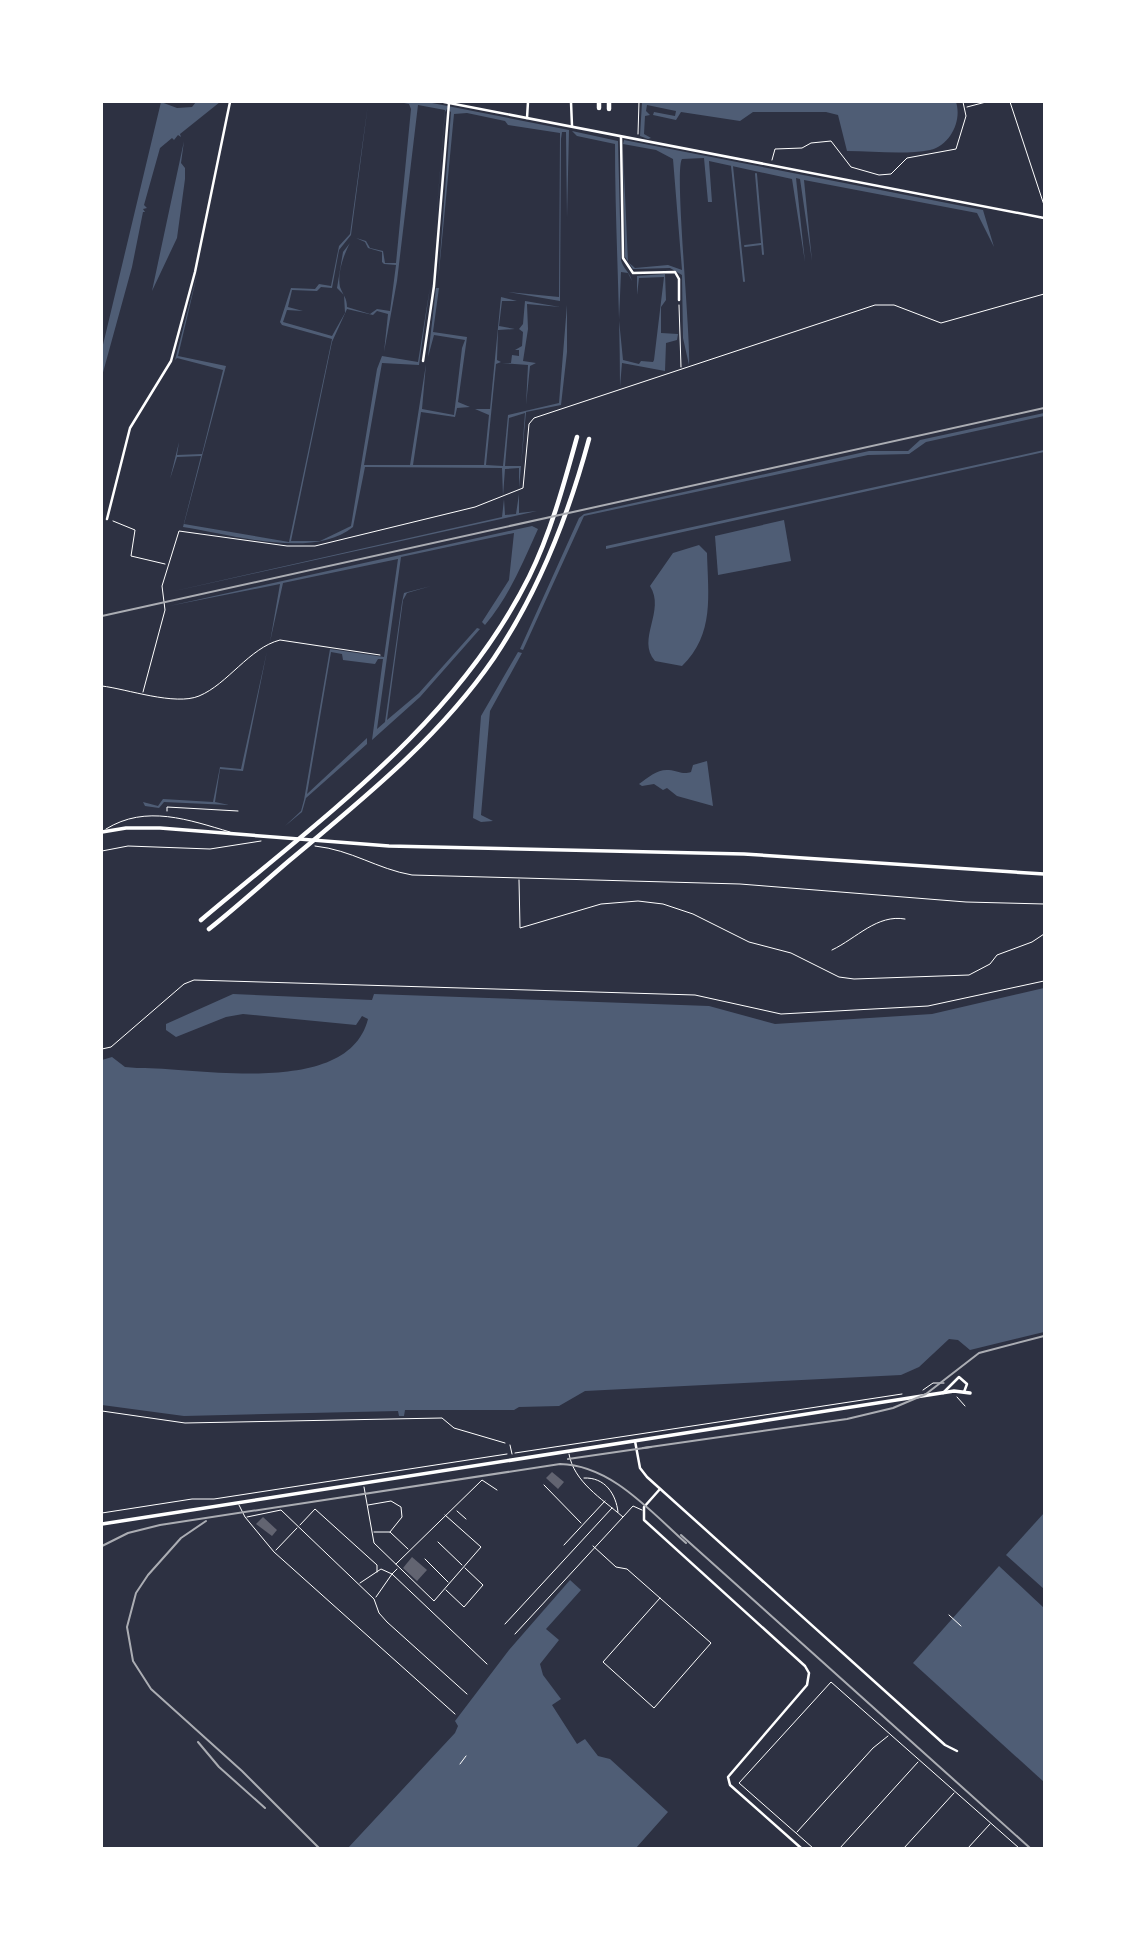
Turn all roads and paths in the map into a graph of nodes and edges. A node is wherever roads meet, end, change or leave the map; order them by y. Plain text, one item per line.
1 (230, 102) edge
2 (444, 102) edge
3 (528, 102) edge
4 (571, 102) edge
5 (599, 102) edge
6 (609, 102) edge
7 (639, 102) edge
8 (963, 102) edge
9 (986, 102) edge
10 (1010, 102) edge
11 (450, 103) edge
12 (599, 108) dead end
13 (609, 108) dead end
14 (965, 108) junction
15 (527, 118) junction
16 (572, 127) junction
17 (621, 137) junction
18 (637, 140) junction
19 (771, 165) junction
20 (1045, 205) edge
21 (1045, 218) edge
22 (1045, 294) edge
23 (679, 300) joint
24 (424, 361) dead end
25 (682, 369) junction
26 (577, 437) dead end
27 (589, 439) dead end
28 (107, 519) joint
29 (167, 565) junction
30 (380, 655) dead end
31 (102, 686) edge
32 (143, 692) junction
33 (237, 811) dead end
34 (167, 814) junction
35 (102, 832) edge
36 (235, 833) junction
37 (266, 841) dead end
38 (320, 847) dead end
39 (102, 851) edge
40 (1045, 874) edge
41 (519, 878) junction
42 (1045, 904) edge
43 (905, 919) dead end
44 (201, 920) dead end
45 (209, 929) dead end
46 (1045, 934) edge
47 (832, 950) dead end
48 (1045, 981) edge
49 (102, 1049) edge
50 (950, 1384) junction
51 (954, 1391) junction
52 (919, 1392) dead end
53 (964, 1392) junction
54 (908, 1393) dead end
55 (970, 1393) dead end
56 (943, 1394) junction
57 (965, 1406) dead end
58 (102, 1411) edge
59 (635, 1441) junction
60 (510, 1446) joint
61 (568, 1451) junction
62 (512, 1454) junction
63 (582, 1478) junction
64 (363, 1483) junction
65 (544, 1485) dead end
66 (660, 1489) junction
67 (497, 1490) dead end
68 (604, 1501) junction
69 (239, 1503) junction
70 (366, 1505) junction
71 (612, 1508) junction
72 (456, 1510) junction
73 (643, 1510) junction
74 (102, 1513) edge
75 (618, 1513) junction
76 (445, 1515) junction
77 (245, 1517) junction
78 (623, 1517) junction
79 (466, 1520) dead end
80 (102, 1524) edge
81 (583, 1524) junction
82 (298, 1527) junction
83 (371, 1532) junction
84 (390, 1532) junction
85 (438, 1542) dead end
86 (564, 1545) dead end
87 (593, 1546) junction
88 (409, 1550) junction
89 (274, 1552) junction
90 (425, 1559) dead end
91 (396, 1567) junction
92 (464, 1567) junction
93 (377, 1572) junction
94 (392, 1574) junction
95 (449, 1583) junction
96 (358, 1584) junction
97 (445, 1588) junction
98 (660, 1598) junction
99 (374, 1599) junction
100 (949, 1615) dead end
101 (505, 1624) dead end
102 (961, 1626) dead end
103 (515, 1634) dead end
104 (487, 1664) dead end
105 (467, 1694) dead end
106 (454, 1714) dead end
107 (889, 1734) junction
108 (957, 1751) dead end
109 (466, 1756) dead end
110 (919, 1761) junction
111 (460, 1764) dead end
112 (956, 1791) junction
113 (991, 1823) junction
114 (796, 1833) junction
115 (1018, 1848) edge
116 (801, 1849) edge
117 (813, 1849) edge
118 (840, 1849) edge
119 (904, 1849) edge
120 (968, 1849) edge

1 - 28 street
2 - 11 street
3 - 15 street
4 - 16 street
5 - 12 highway
6 - 13 highway
7 - 18 path
8 - 14 path
9 - 14 path
10 - 20 path
11 - 15 street
11 - 24 street
14 - 19 path
15 - 16 street
16 - 17 street
17 - 18 street
17 - 23 street
18 - 19 street
19 - 21 street
22 - 25 path
23 - 25 path
25 - 29 path
26 - 44 highway
27 - 45 highway
28 - 29 path
29 - 32 path
30 - 32 path
31 - 32 path
33 - 34 lane
34 - 35 lane
34 - 36 lane
35 - 36 street
36 - 40 street
37 - 39 path
38 - 41 path
41 - 42 path
41 - 46 path
43 - 47 path
48 - 49 path
50 - 52 path
50 - 53 street
50 - 56 street
51 - 53 street
51 - 56 street
51 - 57 path
53 - 55 street
54 - 62 path
56 - 59 street
58 - 60 path
59 - 61 street
59 - 66 street
60 - 62 lane
61 - 63 lane
61 - 64 street
62 - 74 path
63 - 68 lane
63 - 75 lane
64 - 69 street
64 - 70 lane
65 - 81 lane
66 - 73 street
66 - 108 street
67 - 72 lane
68 - 71 lane
68 - 81 lane
69 - 77 lane
69 - 80 street
70 - 83 lane
70 - 84 lane
71 - 75 lane
71 - 101 lane
72 - 76 lane
72 - 79 lane
73 - 78 lane
73 - 116 street
75 - 78 lane
76 - 88 lane
76 - 92 lane
77 - 82 lane
77 - 89 lane
78 - 87 lane
81 - 86 lane
82 - 89 lane
82 - 93 lane
82 - 96 lane
83 - 84 lane
83 - 91 lane
84 - 88 lane
85 - 92 lane
87 - 98 lane
87 - 103 lane
88 - 91 lane
89 - 106 lane
90 - 95 lane
91 - 94 lane
91 - 97 lane
92 - 95 lane
92 - 97 lane
93 - 94 lane
93 - 96 lane
94 - 99 lane
94 - 104 lane
95 - 97 lane
96 - 99 lane
98 - 98 lane
99 - 105 lane
100 - 102 path
107 - 110 lane
107 - 114 lane
107 - 114 lane
109 - 111 path
110 - 112 lane
110 - 118 lane
112 - 113 lane
112 - 119 lane
113 - 115 lane
113 - 120 lane
114 - 117 lane

